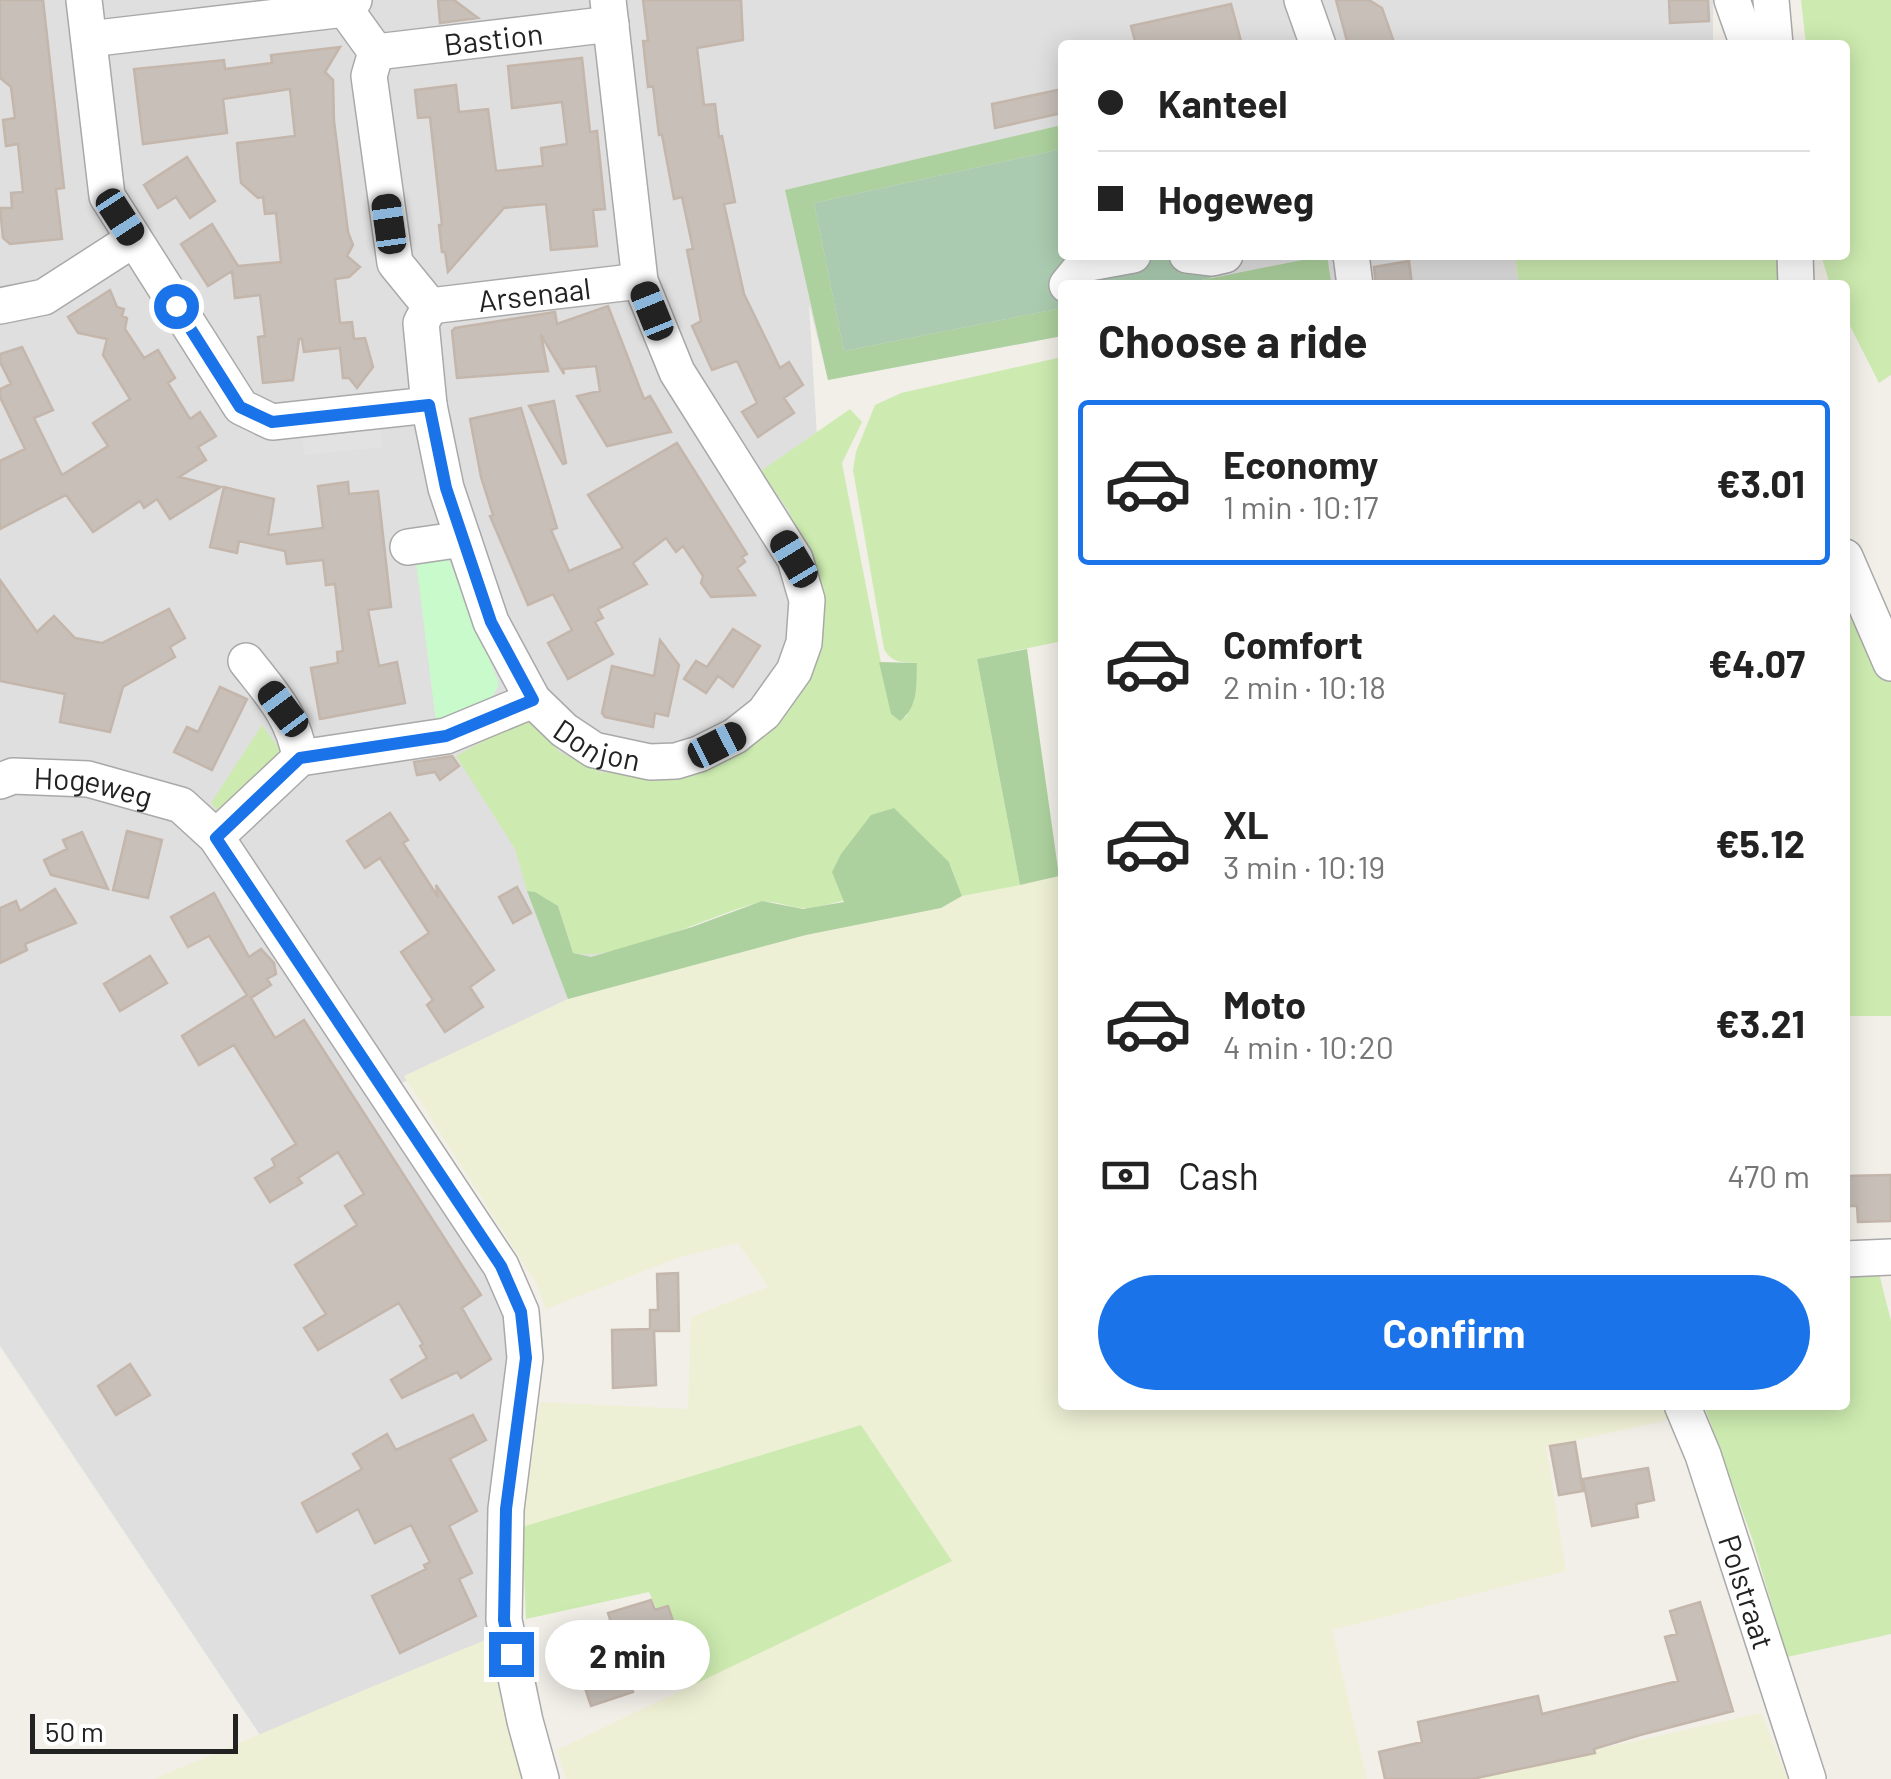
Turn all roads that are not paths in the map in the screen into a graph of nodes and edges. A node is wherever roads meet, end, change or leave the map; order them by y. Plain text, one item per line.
1 (84, 0) edge
2 (1302, 0) edge
3 (1732, 0) edge
4 (1771, 0) edge
5 (610, 12) edge
6 (364, 22) edge
7 (89, 39) junction
8 (1316, 40) edge
9 (1746, 40) edge
10 (1775, 40) edge
11 (134, 238) junction
12 (1112, 260) edge
13 (1078, 268) edge
14 (640, 280) junction
15 (0, 306) edge
16 (430, 306) junction
17 (429, 405) junction
18 (463, 539) junction
19 (408, 548) dead end
20 (1850, 570) edge
21 (246, 660) dead end
22 (1891, 664) edge
23 (533, 700) junction
24 (300, 758) junction
25 (4, 771) edge
26 (216, 838) junction
27 (1891, 1257) edge
28 (1850, 1259) edge
29 (1684, 1410) edge
30 (542, 1779) edge
31 (1808, 1779) edge

1 - 7 street
2 - 8 street
3 - 9 street
4 - 10 street
5 - 6 street, Bastion
5 - 14 street, Donjon
6 - 7 street, Bastion
6 - 16 street
7 - 11 street
11 - 15 street
11 - 17 street
12 - 13 street
14 - 16 street, Arsenaal
14 - 23 street, Donjon
16 - 17 street, Donjon
17 - 18 street, Donjon
18 - 19 street
18 - 23 street, Donjon
20 - 22 street
21 - 24 street
23 - 24 street
24 - 26 street
25 - 26 street, Hogeweg
26 - 30 street, Hogeweg
27 - 28 street
29 - 31 street, Polstraat

